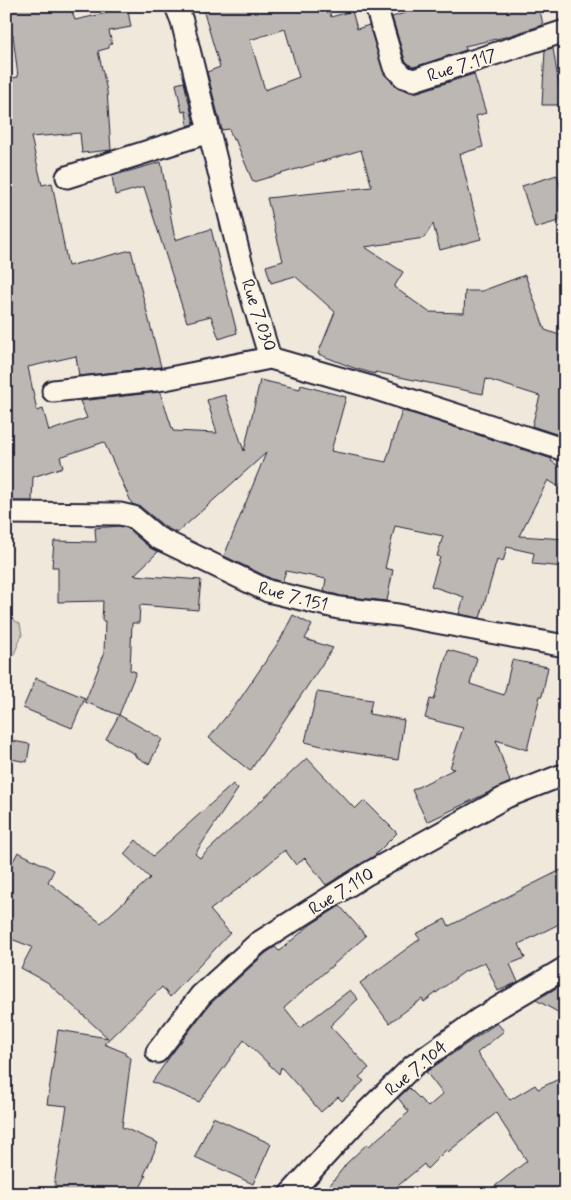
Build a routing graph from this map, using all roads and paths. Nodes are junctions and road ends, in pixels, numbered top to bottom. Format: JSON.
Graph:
{"nodes":[{"id":1,"x":176,"y":6,"type":"edge"},
{"id":2,"x":376,"y":6,"type":"edge"},
{"id":3,"x":565,"y":31,"type":"edge"},
{"id":4,"x":209,"y":132,"type":"junction"},
{"id":5,"x":67,"y":177,"type":"dead end"},
{"id":6,"x":270,"y":358,"type":"junction"},
{"id":7,"x":53,"y":390,"type":"dead end"},
{"id":8,"x":565,"y":450,"type":"edge"},
{"id":9,"x":6,"y":513,"type":"edge"},
{"id":10,"x":565,"y":646,"type":"edge"},
{"id":11,"x":563,"y":779,"type":"edge"},
{"id":12,"x":565,"y":968,"type":"edge"},
{"id":13,"x":156,"y":1052,"type":"dead end"},
{"id":14,"x":290,"y":1194,"type":"edge"}],
"edges":[{"from":1,"to":4,"type":"street","name":"Rue 7.030"},
{"from":2,"to":3,"type":"street","name":"Rue 7.117"},
{"from":4,"to":5,"type":"street"},
{"from":4,"to":6,"type":"street","name":"Rue 7.030"},
{"from":6,"to":7,"type":"street"},
{"from":6,"to":8,"type":"street","name":"Rue 7.030"},
{"from":9,"to":10,"type":"street","name":"Rue 7.151"},
{"from":11,"to":13,"type":"street","name":"Rue 7.110"},
{"from":12,"to":14,"type":"street","name":"Rue 7.104"}]}
